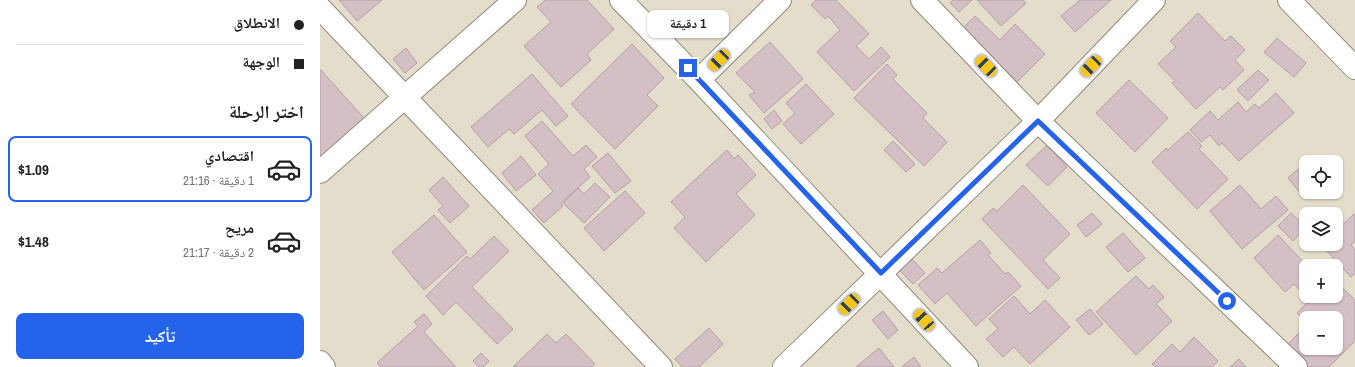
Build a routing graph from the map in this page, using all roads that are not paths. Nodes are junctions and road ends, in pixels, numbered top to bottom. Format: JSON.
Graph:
{"nodes":[{"id":1,"x":515,"y":0,"type":"edge"},
{"id":2,"x":621,"y":0,"type":"edge"},
{"id":3,"x":780,"y":0,"type":"edge"},
{"id":4,"x":922,"y":0,"type":"edge"},
{"id":5,"x":1154,"y":0,"type":"edge"},
{"id":6,"x":1289,"y":0,"type":"edge"},
{"id":7,"x":320,"y":8,"type":"edge"},
{"id":8,"x":1355,"y":68,"type":"edge"},
{"id":9,"x":699,"y":80,"type":"junction"},
{"id":10,"x":404,"y":99,"type":"junction"},
{"id":11,"x":1038,"y":121,"type":"junction"},
{"id":12,"x":320,"y":172,"type":"edge"},
{"id":13,"x":881,"y":273,"type":"junction"},
{"id":14,"x":320,"y":362,"type":"edge"},
{"id":15,"x":324,"y":367,"type":"edge"},
{"id":16,"x":661,"y":367,"type":"edge"},
{"id":17,"x":784,"y":367,"type":"edge"},
{"id":18,"x":967,"y":367,"type":"edge"},
{"id":19,"x":1296,"y":367,"type":"edge"}],
"edges":[{"from":1,"to":10,"type":"street"},
{"from":2,"to":9,"type":"street"},
{"from":3,"to":9,"type":"street"},
{"from":4,"to":11,"type":"street"},
{"from":5,"to":11,"type":"street"},
{"from":6,"to":8,"type":"street"},
{"from":7,"to":10,"type":"street"},
{"from":9,"to":13,"type":"street"},
{"from":10,"to":12,"type":"street"},
{"from":10,"to":16,"type":"street"},
{"from":11,"to":13,"type":"street"},
{"from":11,"to":19,"type":"street"},
{"from":13,"to":17,"type":"street"},
{"from":13,"to":18,"type":"street"},
{"from":14,"to":15,"type":"street"}]}
